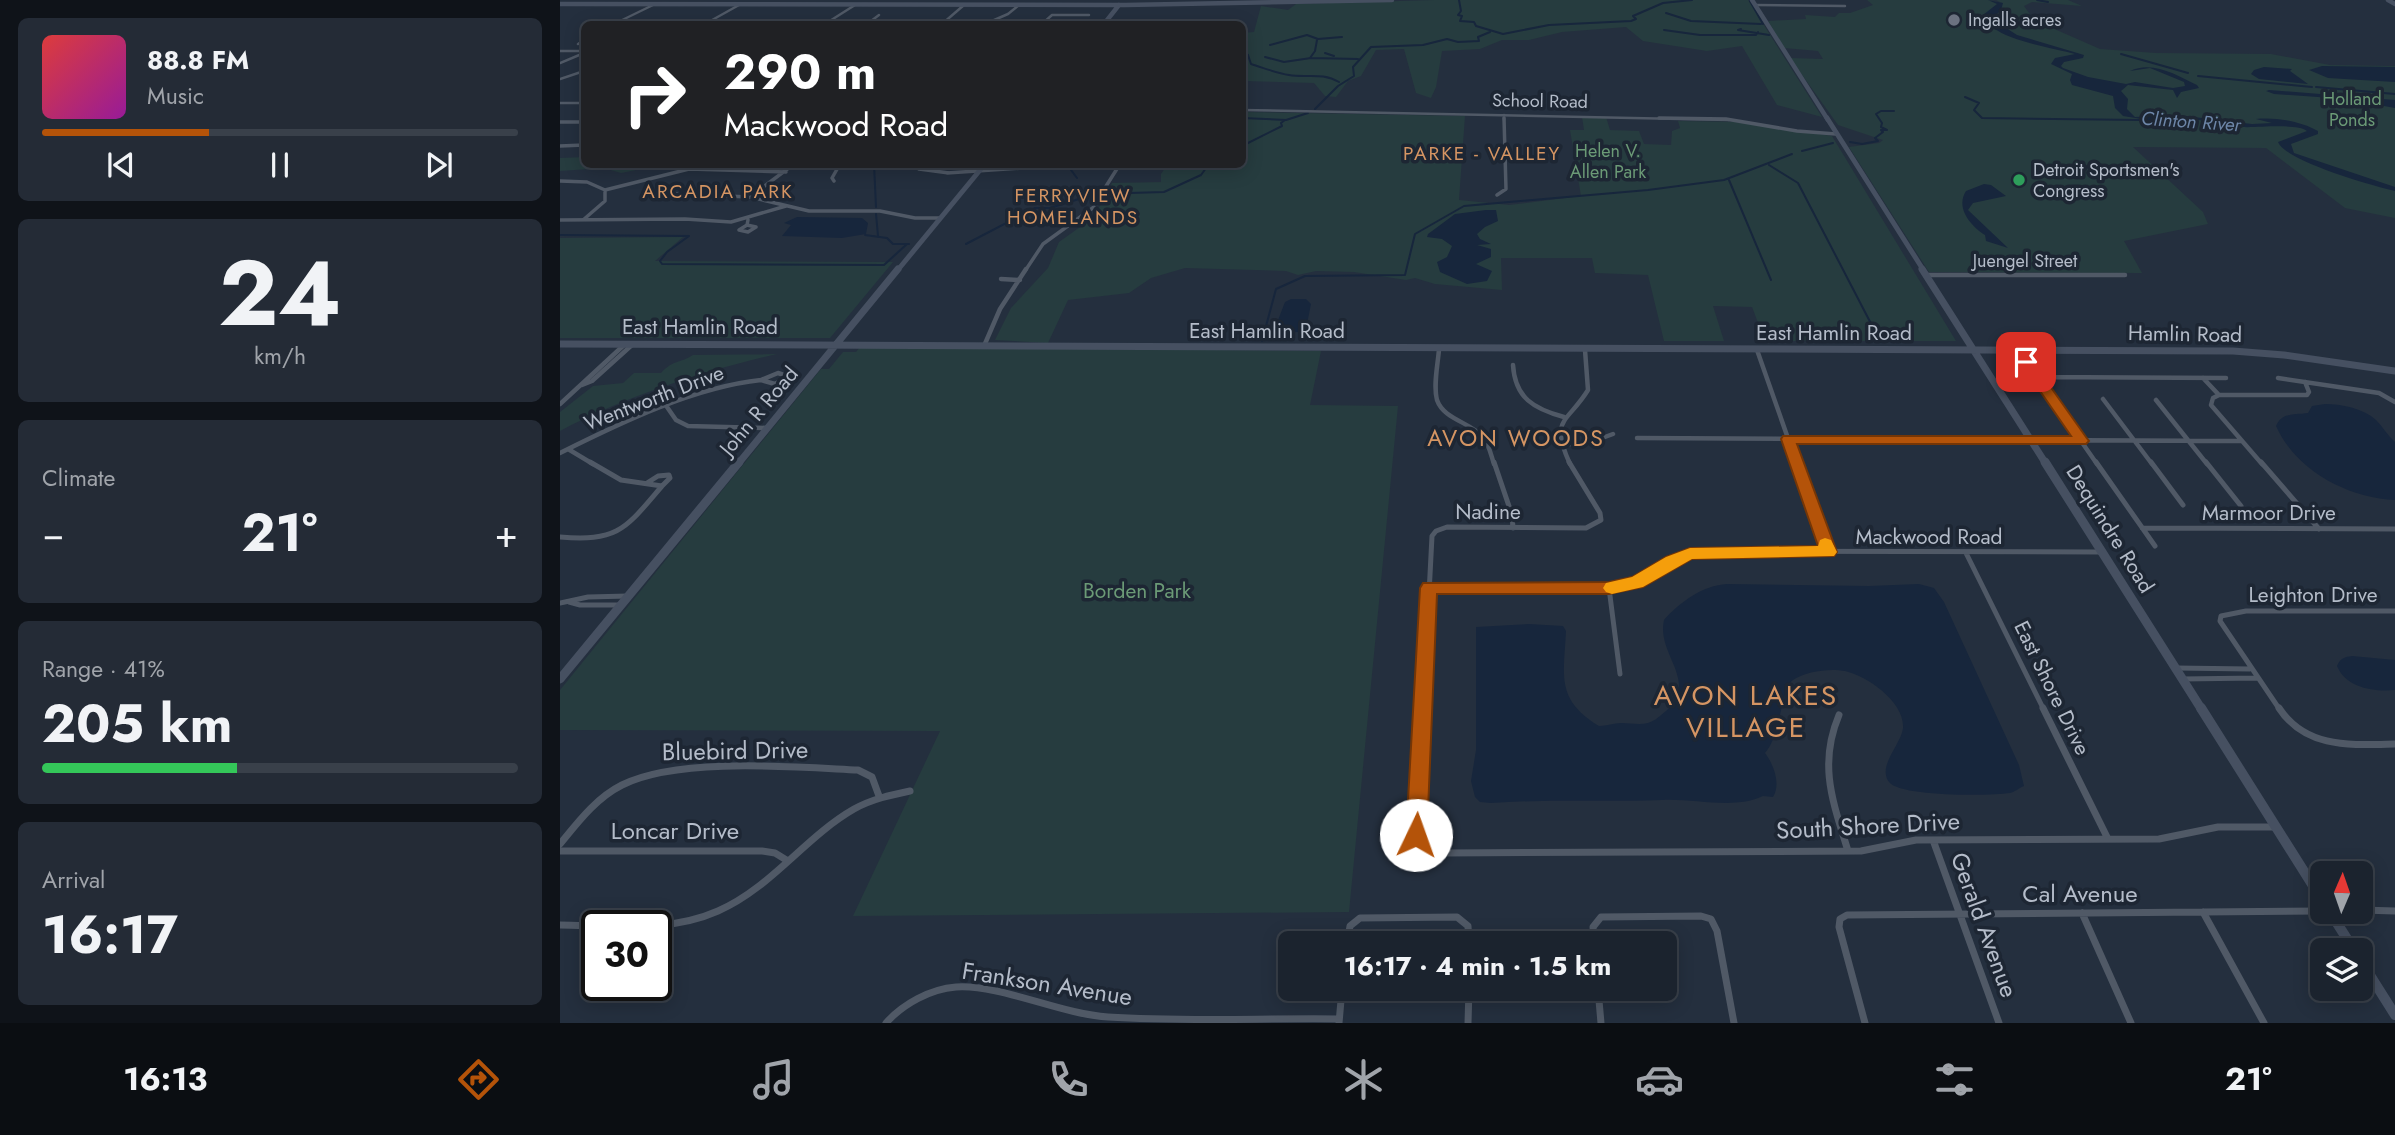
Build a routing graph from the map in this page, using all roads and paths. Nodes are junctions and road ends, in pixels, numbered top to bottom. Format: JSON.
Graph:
{"nodes":[{"id":1,"x":659,"y":0,"type":"edge"},
{"id":2,"x":761,"y":0,"type":"edge"},
{"id":3,"x":813,"y":0,"type":"edge"},
{"id":4,"x":937,"y":0,"type":"edge"},
{"id":5,"x":993,"y":0,"type":"edge"},
{"id":6,"x":1058,"y":0,"type":"edge"},
{"id":7,"x":1123,"y":0,"type":"edge"},
{"id":8,"x":1392,"y":0,"type":"edge"},
{"id":9,"x":1752,"y":0,"type":"edge"},
{"id":10,"x":2388,"y":0,"type":"edge"},
{"id":11,"x":1291,"y":1,"type":"edge"},
{"id":12,"x":1354,"y":1,"type":"edge"},
{"id":13,"x":930,"y":3,"type":"edge"},
{"id":14,"x":2395,"y":4,"type":"edge"},
{"id":15,"x":562,"y":5,"type":"edge"},
{"id":16,"x":651,"y":5,"type":"junction"},
{"id":17,"x":739,"y":5,"type":"junction"},
{"id":18,"x":753,"y":5,"type":"junction"},
{"id":19,"x":805,"y":5,"type":"junction"},
{"id":20,"x":855,"y":5,"type":"junction"},
{"id":21,"x":964,"y":5,"type":"junction"},
{"id":22,"x":988,"y":5,"type":"junction"},
{"id":23,"x":1019,"y":5,"type":"junction"},
{"id":24,"x":1053,"y":5,"type":"junction"},
{"id":25,"x":1119,"y":5,"type":"junction"},
{"id":26,"x":1755,"y":5,"type":"junction"},
{"id":27,"x":1845,"y":6,"type":"dead end"},
{"id":28,"x":878,"y":15,"type":"dead end"},
{"id":29,"x":1089,"y":15,"type":"dead end"},
{"id":30,"x":620,"y":21,"type":"edge"},
{"id":31,"x":710,"y":21,"type":"edge"},
{"id":32,"x":830,"y":21,"type":"edge"},
{"id":33,"x":871,"y":21,"type":"edge"},
{"id":34,"x":945,"y":21,"type":"edge"},
{"id":35,"x":992,"y":21,"type":"edge"},
{"id":36,"x":1045,"y":21,"type":"edge"},
{"id":37,"x":1106,"y":21,"type":"edge"},
{"id":38,"x":581,"y":42,"type":"edge"},
{"id":39,"x":578,"y":44,"type":"dead end"},
{"id":40,"x":560,"y":51,"type":"edge"},
{"id":41,"x":581,"y":52,"type":"edge"},
{"id":42,"x":581,"y":53,"type":"edge"},
{"id":43,"x":560,"y":63,"type":"edge"},
{"id":44,"x":581,"y":72,"type":"edge"},
{"id":45,"x":560,"y":79,"type":"edge"},
{"id":46,"x":560,"y":103,"type":"edge"},
{"id":47,"x":581,"y":103,"type":"edge"},
{"id":48,"x":1246,"y":110,"type":"edge"},
{"id":49,"x":1504,"y":115,"type":"junction"},
{"id":50,"x":560,"y":122,"type":"edge"},
{"id":51,"x":581,"y":122,"type":"edge"},
{"id":52,"x":1836,"y":134,"type":"junction"},
{"id":53,"x":581,"y":145,"type":"edge"},
{"id":54,"x":560,"y":146,"type":"edge"},
{"id":55,"x":790,"y":168,"type":"edge"},
{"id":56,"x":838,"y":168,"type":"edge"},
{"id":57,"x":918,"y":168,"type":"edge"},
{"id":58,"x":982,"y":168,"type":"edge"},
{"id":59,"x":1023,"y":168,"type":"edge"},
{"id":60,"x":1118,"y":168,"type":"edge"},
{"id":61,"x":786,"y":172,"type":"junction"},
{"id":62,"x":978,"y":172,"type":"junction"},
{"id":63,"x":560,"y":181,"type":"edge"},
{"id":64,"x":834,"y":181,"type":"dead end"},
{"id":65,"x":605,"y":190,"type":"junction"},
{"id":66,"x":1103,"y":191,"type":"dead end"},
{"id":67,"x":677,"y":194,"type":"dead end"},
{"id":68,"x":1497,"y":195,"type":"dead end"},
{"id":69,"x":750,"y":197,"type":"junction"},
{"id":70,"x":786,"y":205,"type":"junction"},
{"id":71,"x":1094,"y":206,"type":"dead end"},
{"id":72,"x":909,"y":216,"type":"joint"},
{"id":73,"x":941,"y":217,"type":"junction"},
{"id":74,"x":560,"y":220,"type":"edge"},
{"id":75,"x":583,"y":220,"type":"junction"},
{"id":76,"x":1925,"y":275,"type":"junction"},
{"id":77,"x":2125,"y":275,"type":"dead end"},
{"id":78,"x":1001,"y":279,"type":"dead end"},
{"id":79,"x":1020,"y":279,"type":"junction"},
{"id":80,"x":560,"y":344,"type":"edge"},
{"id":81,"x":629,"y":344,"type":"junction"},
{"id":82,"x":836,"y":345,"type":"junction"},
{"id":83,"x":984,"y":346,"type":"junction"},
{"id":84,"x":1439,"y":349,"type":"junction"},
{"id":85,"x":1585,"y":350,"type":"junction"},
{"id":86,"x":1973,"y":350,"type":"junction"},
{"id":87,"x":1757,"y":351,"type":"junction"},
{"id":88,"x":2026,"y":362,"type":"dead end"},
{"id":89,"x":604,"y":363,"type":"junction"},
{"id":90,"x":612,"y":363,"type":"junction"},
{"id":91,"x":1513,"y":365,"type":"dead end"},
{"id":92,"x":2395,"y":371,"type":"edge"},
{"id":93,"x":2037,"y":377,"type":"junction"},
{"id":94,"x":2203,"y":378,"type":"junction"},
{"id":95,"x":2227,"y":378,"type":"dead end"},
{"id":96,"x":2278,"y":378,"type":"dead end"},
{"id":97,"x":761,"y":380,"type":"junction"},
{"id":98,"x":2305,"y":382,"type":"junction"},
{"id":99,"x":582,"y":385,"type":"junction"},
{"id":100,"x":2219,"y":395,"type":"junction"},
{"id":101,"x":2103,"y":399,"type":"dead end"},
{"id":102,"x":2156,"y":400,"type":"dead end"},
{"id":103,"x":2395,"y":402,"type":"edge"},
{"id":104,"x":560,"y":404,"type":"edge"},
{"id":105,"x":667,"y":407,"type":"junction"},
{"id":106,"x":1564,"y":417,"type":"junction"},
{"id":107,"x":768,"y":428,"type":"junction"},
{"id":108,"x":1613,"y":434,"type":"dead end"},
{"id":109,"x":1637,"y":438,"type":"dead end"},
{"id":110,"x":1788,"y":439,"type":"junction"},
{"id":111,"x":2029,"y":439,"type":"junction"},
{"id":112,"x":2080,"y":439,"type":"junction"},
{"id":113,"x":2133,"y":439,"type":"junction"},
{"id":114,"x":2187,"y":439,"type":"junction"},
{"id":115,"x":2240,"y":440,"type":"junction"},
{"id":116,"x":1563,"y":445,"type":"junction"},
{"id":117,"x":568,"y":449,"type":"junction"},
{"id":118,"x":560,"y":453,"type":"edge"},
{"id":119,"x":646,"y":483,"type":"junction"},
{"id":120,"x":662,"y":486,"type":"junction"},
{"id":121,"x":2183,"y":505,"type":"dead end"},
{"id":122,"x":2241,"y":506,"type":"dead end"},
{"id":123,"x":1514,"y":528,"type":"junction"},
{"id":124,"x":2142,"y":528,"type":"junction"},
{"id":125,"x":2319,"y":529,"type":"junction"},
{"id":126,"x":2395,"y":530,"type":"edge"},
{"id":127,"x":560,"y":537,"type":"edge"},
{"id":128,"x":2155,"y":547,"type":"dead end"},
{"id":129,"x":1828,"y":552,"type":"junction"},
{"id":130,"x":2102,"y":552,"type":"junction"},
{"id":131,"x":1966,"y":553,"type":"junction"},
{"id":132,"x":1429,"y":588,"type":"junction"},
{"id":133,"x":1609,"y":588,"type":"junction"},
{"id":134,"x":628,"y":596,"type":"junction"},
{"id":135,"x":569,"y":602,"type":"junction"},
{"id":136,"x":560,"y":603,"type":"edge"},
{"id":137,"x":620,"y":606,"type":"junction"},
{"id":138,"x":2395,"y":611,"type":"edge"},
{"id":139,"x":2175,"y":668,"type":"junction"},
{"id":140,"x":2250,"y":669,"type":"junction"},
{"id":141,"x":1620,"y":674,"type":"dead end"},
{"id":142,"x":2182,"y":678,"type":"junction"},
{"id":143,"x":2257,"y":678,"type":"junction"},
{"id":144,"x":560,"y":679,"type":"edge"},
{"id":145,"x":1839,"y":715,"type":"dead end"},
{"id":146,"x":2395,"y":744,"type":"edge"},
{"id":147,"x":910,"y":790,"type":"dead end"},
{"id":148,"x":879,"y":796,"type":"junction"},
{"id":149,"x":2276,"y":827,"type":"junction"},
{"id":150,"x":2108,"y":839,"type":"junction"},
{"id":151,"x":1933,"y":840,"type":"junction"},
{"id":152,"x":560,"y":844,"type":"edge"},
{"id":153,"x":560,"y":851,"type":"edge"},
{"id":154,"x":1848,"y":851,"type":"junction"},
{"id":155,"x":788,"y":861,"type":"junction"},
{"id":156,"x":2310,"y":881,"type":"edge"},
{"id":157,"x":2373,"y":910,"type":"edge"},
{"id":158,"x":2310,"y":911,"type":"edge"},
{"id":159,"x":2395,"y":911,"type":"edge"},
{"id":160,"x":2203,"y":912,"type":"junction"},
{"id":161,"x":2082,"y":913,"type":"junction"},
{"id":162,"x":1960,"y":914,"type":"junction"},
{"id":163,"x":1597,"y":919,"type":"joint"},
{"id":164,"x":560,"y":925,"type":"edge"},
{"id":165,"x":1351,"y":931,"type":"edge"},
{"id":166,"x":1467,"y":931,"type":"edge"},
{"id":167,"x":1593,"y":931,"type":"edge"},
{"id":168,"x":2373,"y":980,"type":"edge"},
{"id":169,"x":1341,"y":1001,"type":"edge"},
{"id":170,"x":1468,"y":1001,"type":"edge"},
{"id":171,"x":1599,"y":1001,"type":"edge"},
{"id":172,"x":2395,"y":1015,"type":"edge"},
{"id":173,"x":1339,"y":1021,"type":"edge"},
{"id":174,"x":886,"y":1023,"type":"edge"},
{"id":175,"x":1468,"y":1023,"type":"edge"},
{"id":176,"x":1601,"y":1023,"type":"edge"},
{"id":177,"x":1734,"y":1023,"type":"edge"},
{"id":178,"x":1865,"y":1023,"type":"edge"},
{"id":179,"x":1999,"y":1023,"type":"edge"},
{"id":180,"x":2131,"y":1023,"type":"edge"},
{"id":181,"x":2264,"y":1023,"type":"edge"}],
"edges":[{"from":1,"to":16,"type":"street"},
{"from":2,"to":18,"type":"street"},
{"from":3,"to":19,"type":"street"},
{"from":4,"to":13,"type":"street"},
{"from":5,"to":22,"type":"street"},
{"from":6,"to":24,"type":"street"},
{"from":7,"to":25,"type":"main road"},
{"from":8,"to":12,"type":"main road"},
{"from":9,"to":26,"type":"main road","name":"Dequindre Road"},
{"from":10,"to":14,"type":"main road"},
{"from":11,"to":12,"type":"main road"},
{"from":11,"to":25,"type":"main road"},
{"from":13,"to":20,"type":"main road"},
{"from":13,"to":21,"type":"main road"},
{"from":15,"to":16,"type":"main road"},
{"from":16,"to":17,"type":"main road"},
{"from":16,"to":30,"type":"street"},
{"from":17,"to":18,"type":"main road"},
{"from":17,"to":31,"type":"street"},
{"from":18,"to":19,"type":"main road"},
{"from":19,"to":20,"type":"main road"},
{"from":20,"to":32,"type":"street"},
{"from":21,"to":22,"type":"main road"},
{"from":21,"to":34,"type":"street"},
{"from":22,"to":23,"type":"main road"},
{"from":23,"to":24,"type":"main road"},
{"from":23,"to":35,"type":"street"},
{"from":24,"to":25,"type":"main road"},
{"from":25,"to":37,"type":"main road"},
{"from":26,"to":27,"type":"street"},
{"from":26,"to":52,"type":"main road","name":"Dequindre Road"},
{"from":28,"to":33,"type":"street"},
{"from":29,"to":36,"type":"street"},
{"from":38,"to":39,"type":"street"},
{"from":40,"to":41,"type":"street"},
{"from":42,"to":43,"type":"street"},
{"from":44,"to":45,"type":"street"},
{"from":46,"to":47,"type":"street"},
{"from":48,"to":49,"type":"street","name":"School Road"},
{"from":49,"to":52,"type":"street","name":"School Road"},
{"from":49,"to":68,"type":"street"},
{"from":50,"to":51,"type":"street"},
{"from":52,"to":76,"type":"main road","name":"Dequindre Road"},
{"from":53,"to":54,"type":"street"},
{"from":55,"to":61,"type":"street"},
{"from":56,"to":64,"type":"street"},
{"from":57,"to":62,"type":"street"},
{"from":58,"to":62,"type":"main road","name":"John R Road"},
{"from":59,"to":62,"type":"street"},
{"from":60,"to":66,"type":"street"},
{"from":61,"to":65,"type":"street"},
{"from":61,"to":69,"type":"street"},
{"from":62,"to":73,"type":"main road","name":"John R Road"},
{"from":63,"to":65,"type":"street"},
{"from":65,"to":75,"type":"street"},
{"from":67,"to":69,"type":"street"},
{"from":69,"to":70,"type":"street"},
{"from":70,"to":72,"type":"street"},
{"from":70,"to":75,"type":"street"},
{"from":71,"to":79,"type":"street"},
{"from":72,"to":73,"type":"street"},
{"from":73,"to":82,"type":"main road","name":"John R Road"},
{"from":74,"to":75,"type":"street"},
{"from":76,"to":77,"type":"street","name":"Juengel Street"},
{"from":76,"to":86,"type":"main road","name":"Dequindre Road"},
{"from":78,"to":79,"type":"street"},
{"from":79,"to":83,"type":"street"},
{"from":80,"to":81,"type":"main road","name":"East Hamlin Road"},
{"from":81,"to":82,"type":"main road","name":"East Hamlin Road"},
{"from":81,"to":89,"type":"street"},
{"from":81,"to":90,"type":"street"},
{"from":82,"to":83,"type":"main road","name":"East Hamlin Road"},
{"from":82,"to":107,"type":"main road","name":"John R Road"},
{"from":83,"to":84,"type":"main road","name":"East Hamlin Road"},
{"from":84,"to":85,"type":"main road","name":"East Hamlin Road"},
{"from":84,"to":123,"type":"street"},
{"from":85,"to":87,"type":"main road","name":"East Hamlin Road"},
{"from":85,"to":106,"type":"street"},
{"from":86,"to":87,"type":"main road","name":"East Hamlin Road"},
{"from":86,"to":92,"type":"main road","name":"Hamlin Road"},
{"from":86,"to":111,"type":"main road","name":"Dequindre Road"},
{"from":87,"to":110,"type":"street"},
{"from":88,"to":93,"type":"street"},
{"from":89,"to":90,"type":"street"},
{"from":89,"to":99,"type":"street"},
{"from":90,"to":99,"type":"street"},
{"from":91,"to":106,"type":"street"},
{"from":93,"to":94,"type":"street"},
{"from":93,"to":112,"type":"street"},
{"from":94,"to":95,"type":"street"},
{"from":94,"to":100,"type":"street"},
{"from":96,"to":98,"type":"street"},
{"from":97,"to":97,"type":"street","name":"Wentworth Drive"},
{"from":97,"to":105,"type":"street","name":"Wentworth Drive"},
{"from":98,"to":100,"type":"street"},
{"from":98,"to":103,"type":"street"},
{"from":99,"to":104,"type":"street"},
{"from":100,"to":115,"type":"street"},
{"from":101,"to":113,"type":"street"},
{"from":102,"to":114,"type":"street"},
{"from":105,"to":107,"type":"street"},
{"from":105,"to":117,"type":"street","name":"Wentworth Drive"},
{"from":106,"to":116,"type":"street"},
{"from":107,"to":134,"type":"main road","name":"John R Road"},
{"from":108,"to":116,"type":"street"},
{"from":109,"to":110,"type":"street"},
{"from":110,"to":111,"type":"street"},
{"from":110,"to":129,"type":"street"},
{"from":111,"to":112,"type":"street"},
{"from":111,"to":130,"type":"main road","name":"Dequindre Road"},
{"from":112,"to":113,"type":"street"},
{"from":112,"to":124,"type":"street"},
{"from":113,"to":114,"type":"street"},
{"from":113,"to":121,"type":"street"},
{"from":114,"to":115,"type":"street"},
{"from":114,"to":122,"type":"street"},
{"from":115,"to":125,"type":"street"},
{"from":116,"to":123,"type":"street","name":"Nadine"},
{"from":117,"to":118,"type":"street","name":"Wentworth Drive"},
{"from":117,"to":119,"type":"street"},
{"from":119,"to":120,"type":"street"},
{"from":119,"to":120,"type":"street"},
{"from":120,"to":127,"type":"street"},
{"from":123,"to":132,"type":"street","name":"Nadine"},
{"from":124,"to":125,"type":"street","name":"Marmoor Drive"},
{"from":124,"to":128,"type":"street"},
{"from":125,"to":126,"type":"street","name":"Marmoor Drive"},
{"from":129,"to":131,"type":"street","name":"Mackwood Road"},
{"from":129,"to":133,"type":"street","name":"Mackwood Road"},
{"from":130,"to":131,"type":"street","name":"Mackwood Road"},
{"from":130,"to":139,"type":"main road","name":"Dequindre Road"},
{"from":131,"to":150,"type":"street","name":"East Shore Drive"},
{"from":132,"to":133,"type":"street","name":"Mackwood Road"},
{"from":132,"to":154,"type":"street","name":"South Shore Drive"},
{"from":133,"to":141,"type":"street"},
{"from":134,"to":135,"type":"street"},
{"from":134,"to":137,"type":"main road","name":"John R Road"},
{"from":135,"to":136,"type":"street"},
{"from":135,"to":137,"type":"street"},
{"from":137,"to":144,"type":"main road","name":"John R Road"},
{"from":138,"to":140,"type":"street","name":"Leighton Drive"},
{"from":139,"to":140,"type":"street"},
{"from":139,"to":142,"type":"main road","name":"Dequindre Road"},
{"from":140,"to":143,"type":"street","name":"Leighton Drive"},
{"from":142,"to":143,"type":"street"},
{"from":142,"to":149,"type":"main road","name":"Dequindre Road"},
{"from":143,"to":146,"type":"street","name":"Leighton Drive"},
{"from":145,"to":154,"type":"street"},
{"from":147,"to":148,"type":"street"},
{"from":148,"to":152,"type":"street","name":"Bluebird Drive"},
{"from":148,"to":155,"type":"street"},
{"from":149,"to":150,"type":"street","name":"South Shore Drive"},
{"from":149,"to":156,"type":"main road","name":"Dequindre Road"},
{"from":150,"to":151,"type":"street","name":"South Shore Drive"},
{"from":151,"to":154,"type":"street","name":"South Shore Drive"},
{"from":151,"to":162,"type":"street","name":"Gerald Avenue"},
{"from":153,"to":155,"type":"street","name":"Loncar Drive"},
{"from":155,"to":164,"type":"street"},
{"from":157,"to":159,"type":"street"},
{"from":158,"to":160,"type":"street","name":"Cal Avenue"},
{"from":160,"to":161,"type":"street","name":"Cal Avenue"},
{"from":160,"to":181,"type":"street"},
{"from":161,"to":162,"type":"street","name":"Cal Avenue"},
{"from":161,"to":180,"type":"street"},
{"from":162,"to":178,"type":"street","name":"Cal Avenue"},
{"from":162,"to":179,"type":"street","name":"Gerald Avenue"},
{"from":163,"to":167,"type":"street"},
{"from":163,"to":177,"type":"street"},
{"from":165,"to":166,"type":"street"},
{"from":168,"to":172,"type":"main road"},
{"from":169,"to":173,"type":"street"},
{"from":170,"to":175,"type":"street"},
{"from":171,"to":176,"type":"street"},
{"from":173,"to":174,"type":"street","name":"Frankson Avenue"}]}
